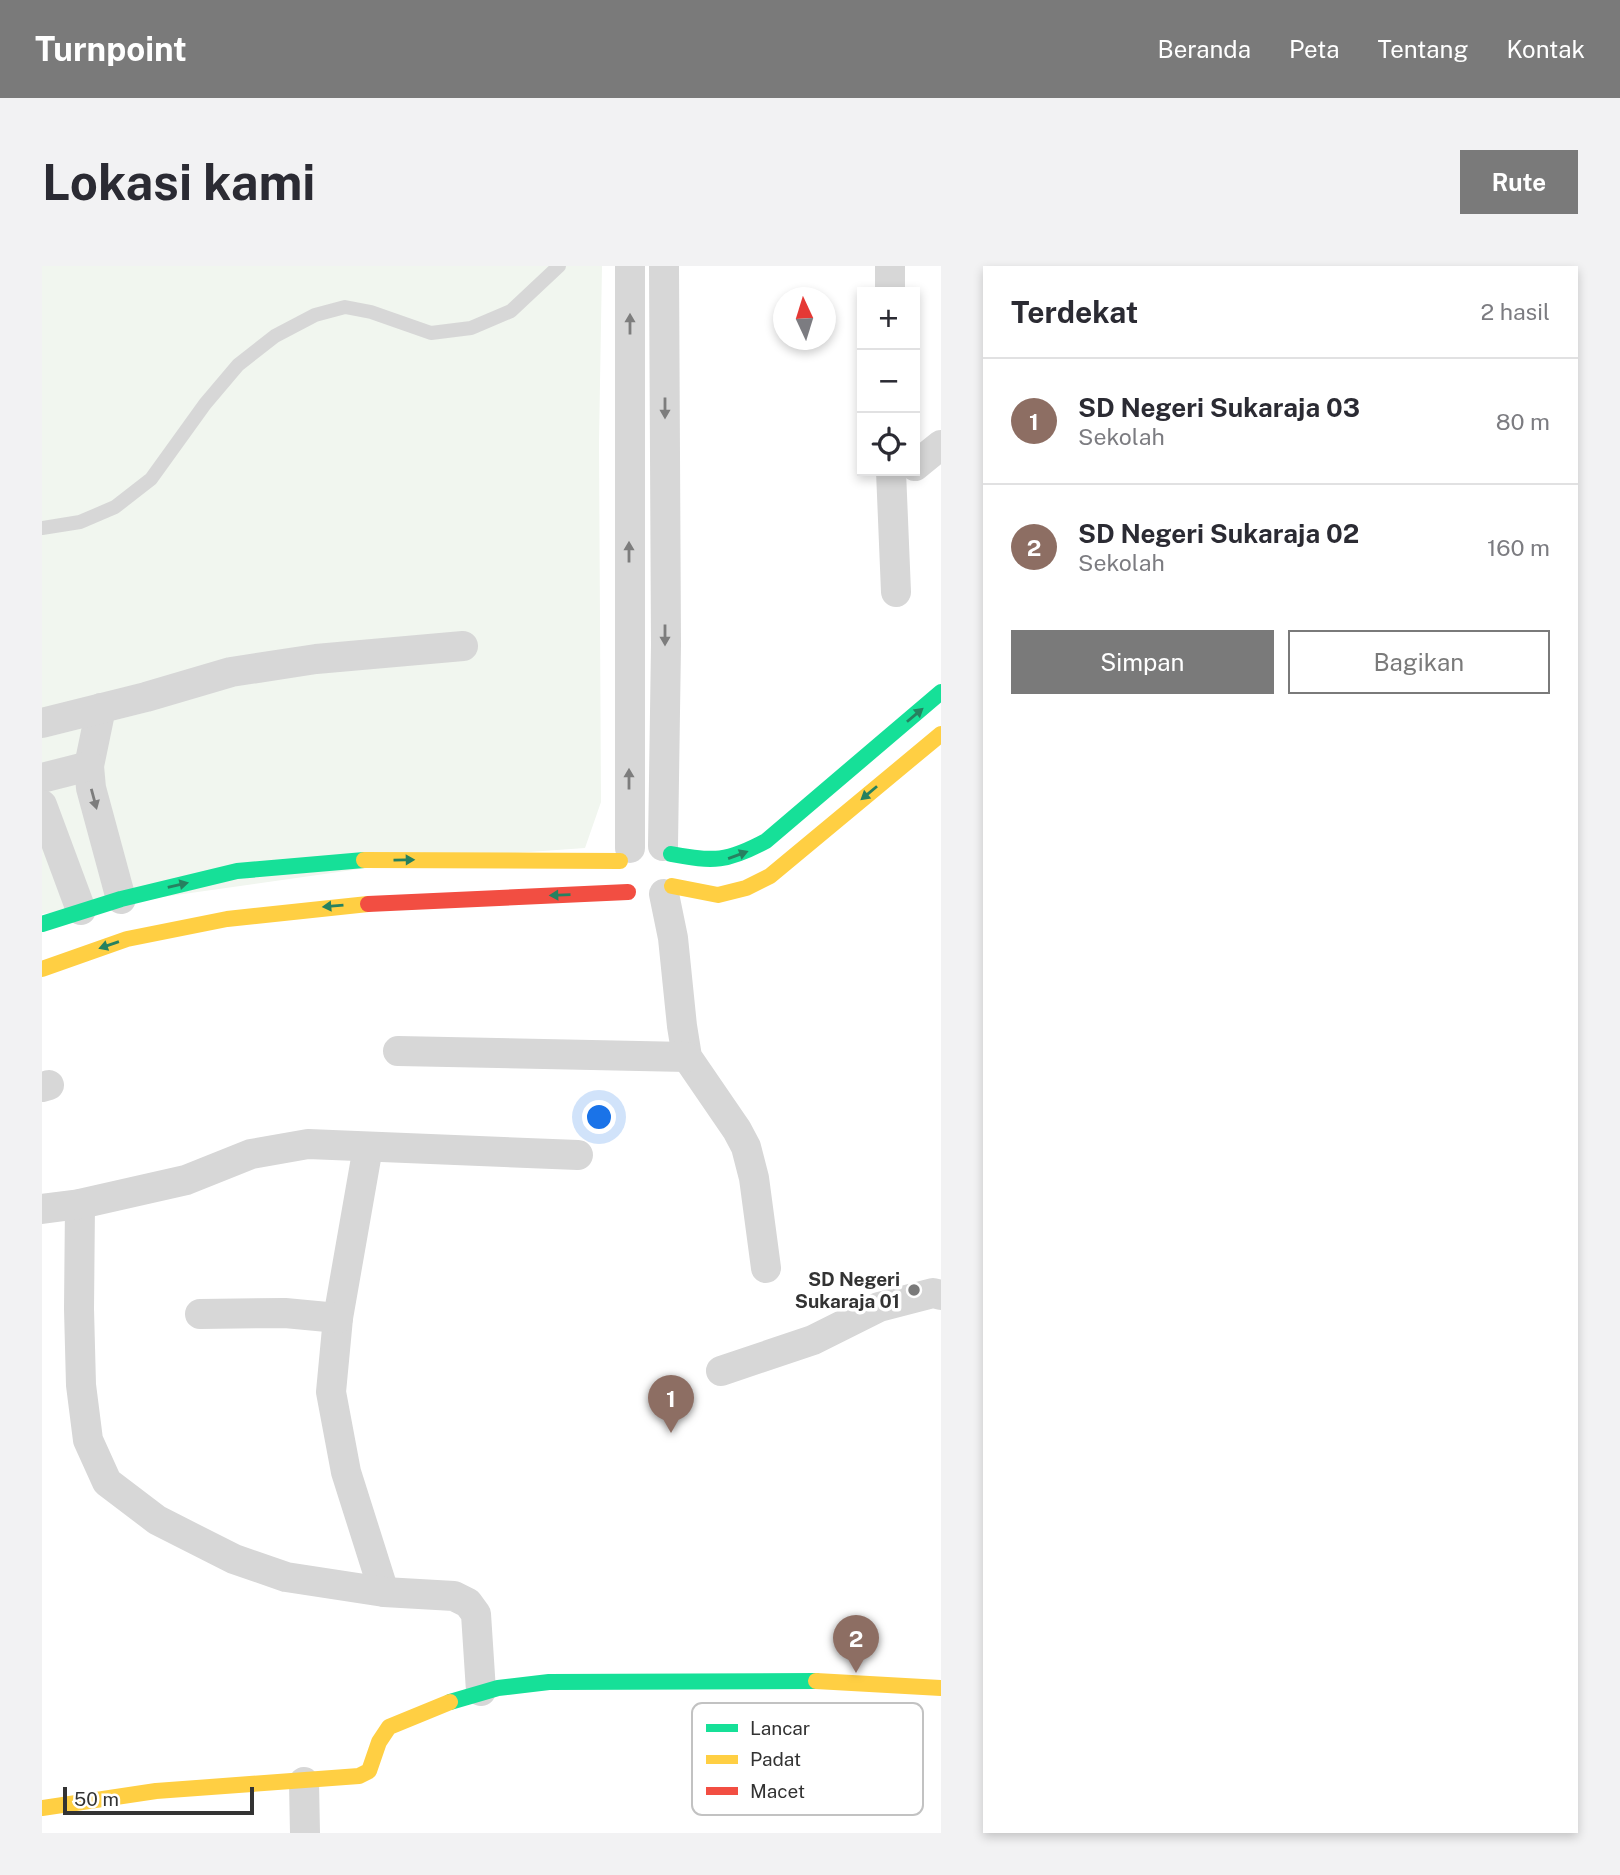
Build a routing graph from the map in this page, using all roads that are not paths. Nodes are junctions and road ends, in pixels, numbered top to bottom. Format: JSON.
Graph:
{"nodes":[{"id":1,"x":559,"y":266,"type":"edge"},
{"id":2,"x":630,"y":266,"type":"edge"},
{"id":3,"x":664,"y":266,"type":"edge"},
{"id":4,"x":890,"y":266,"type":"edge"},
{"id":5,"x":890,"y":287,"type":"edge"},
{"id":6,"x":941,"y":444,"type":"edge"},
{"id":7,"x":920,"y":462,"type":"edge"},
{"id":8,"x":897,"y":476,"type":"edge"},
{"id":9,"x":42,"y":528,"type":"edge"},
{"id":10,"x":896,"y":592,"type":"dead end"},
{"id":11,"x":463,"y":646,"type":"dead end"},
{"id":12,"x":941,"y":692,"type":"edge"},
{"id":13,"x":101,"y":708,"type":"junction"},
{"id":14,"x":42,"y":723,"type":"edge"},
{"id":15,"x":941,"y":734,"type":"edge"},
{"id":16,"x":89,"y":766,"type":"junction"},
{"id":17,"x":42,"y":778,"type":"edge"},
{"id":18,"x":42,"y":805,"type":"edge"},
{"id":19,"x":667,"y":850,"type":"junction"},
{"id":20,"x":625,"y":855,"type":"junction"},
{"id":21,"x":651,"y":894,"type":"junction"},
{"id":22,"x":121,"y":899,"type":"junction"},
{"id":23,"x":80,"y":910,"type":"junction"},
{"id":24,"x":42,"y":924,"type":"edge"},
{"id":25,"x":42,"y":969,"type":"edge"},
{"id":26,"x":398,"y":1051,"type":"dead end"},
{"id":27,"x":687,"y":1057,"type":"junction"},
{"id":28,"x":368,"y":1147,"type":"junction"},
{"id":29,"x":578,"y":1155,"type":"dead end"},
{"id":30,"x":80,"y":1204,"type":"junction"},
{"id":31,"x":42,"y":1209,"type":"edge"},
{"id":32,"x":766,"y":1268,"type":"dead end"},
{"id":33,"x":941,"y":1295,"type":"edge"},
{"id":34,"x":200,"y":1314,"type":"dead end"},
{"id":35,"x":338,"y":1318,"type":"junction"},
{"id":36,"x":721,"y":1371,"type":"dead end"},
{"id":37,"x":384,"y":1592,"type":"junction"},
{"id":38,"x":941,"y":1688,"type":"edge"},
{"id":39,"x":481,"y":1691,"type":"junction"},
{"id":40,"x":304,"y":1782,"type":"junction"},
{"id":41,"x":42,"y":1808,"type":"edge"},
{"id":42,"x":305,"y":1833,"type":"edge"}],
"edges":[{"from":1,"to":9,"type":"lane"},
{"from":20,"to":2,"type":"street","one_way":true},
{"from":3,"to":19,"type":"street","one_way":true},
{"from":4,"to":5,"type":"street"},
{"from":6,"to":7,"type":"street"},
{"from":8,"to":10,"type":"street"},
{"from":11,"to":13,"type":"street"},
{"from":19,"to":12,"type":"street","one_way":true},
{"from":13,"to":14,"type":"street"},
{"from":13,"to":16,"type":"street"},
{"from":15,"to":21,"type":"street","one_way":true},
{"from":16,"to":17,"type":"street"},
{"from":16,"to":22,"type":"street","one_way":true},
{"from":18,"to":23,"type":"street"},
{"from":19,"to":20,"type":"street"},
{"from":19,"to":21,"type":"street"},
{"from":20,"to":21,"type":"street"},
{"from":22,"to":20,"type":"street","one_way":true},
{"from":21,"to":25,"type":"street","one_way":true},
{"from":21,"to":27,"type":"street"},
{"from":22,"to":23,"type":"street"},
{"from":23,"to":24,"type":"street"},
{"from":26,"to":27,"type":"street"},
{"from":27,"to":32,"type":"street"},
{"from":28,"to":29,"type":"street"},
{"from":28,"to":30,"type":"street"},
{"from":28,"to":35,"type":"street"},
{"from":30,"to":31,"type":"street"},
{"from":30,"to":37,"type":"street"},
{"from":33,"to":36,"type":"street"},
{"from":34,"to":35,"type":"street"},
{"from":35,"to":37,"type":"street"},
{"from":37,"to":39,"type":"street"},
{"from":38,"to":39,"type":"street"},
{"from":39,"to":40,"type":"street"},
{"from":40,"to":41,"type":"street"},
{"from":40,"to":42,"type":"street"}]}
